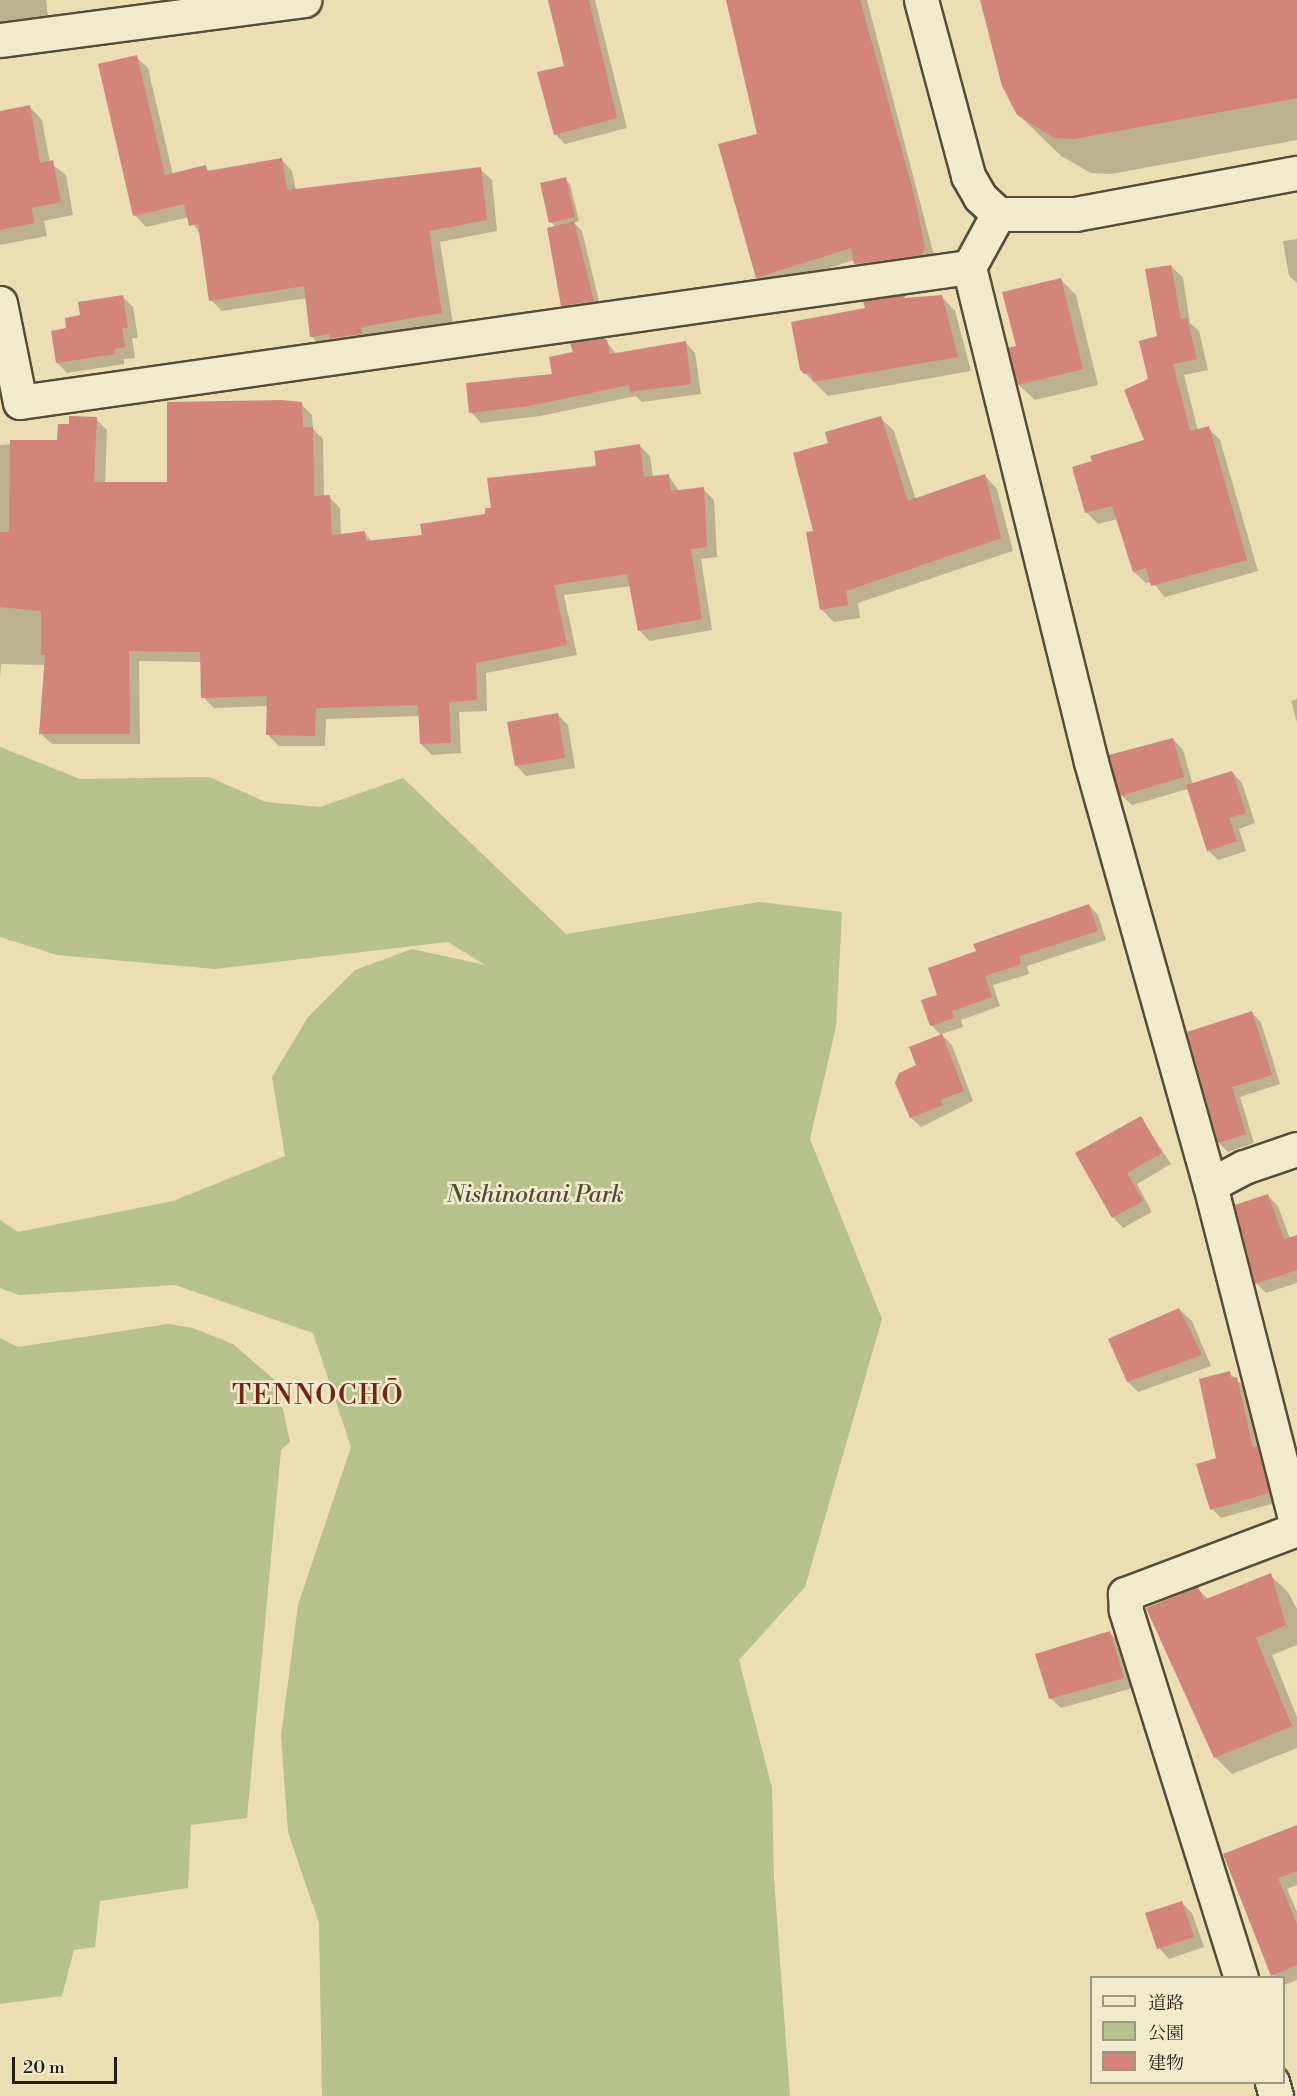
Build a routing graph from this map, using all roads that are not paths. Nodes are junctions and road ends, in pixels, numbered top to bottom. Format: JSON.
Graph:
{"nodes":[{"id":1,"x":304,"y":0,"type":"edge"},
{"id":2,"x":921,"y":0,"type":"edge"},
{"id":3,"x":0,"y":40,"type":"edge"},
{"id":4,"x":1297,"y":173,"type":"edge"},
{"id":5,"x":998,"y":214,"type":"junction"},
{"id":6,"x":969,"y":267,"type":"junction"},
{"id":7,"x":0,"y":303,"type":"edge"},
{"id":8,"x":1297,"y":1149,"type":"edge"},
{"id":9,"x":1210,"y":1185,"type":"junction"},
{"id":10,"x":1297,"y":1528,"type":"edge"},
{"id":11,"x":1241,"y":1976,"type":"edge"}],
"edges":[{"from":1,"to":3,"type":"street"},
{"from":2,"to":5,"type":"street"},
{"from":4,"to":5,"type":"street"},
{"from":5,"to":6,"type":"street"},
{"from":6,"to":7,"type":"street"},
{"from":6,"to":9,"type":"street"},
{"from":8,"to":9,"type":"street"},
{"from":9,"to":10,"type":"street"},
{"from":10,"to":11,"type":"street"}]}
